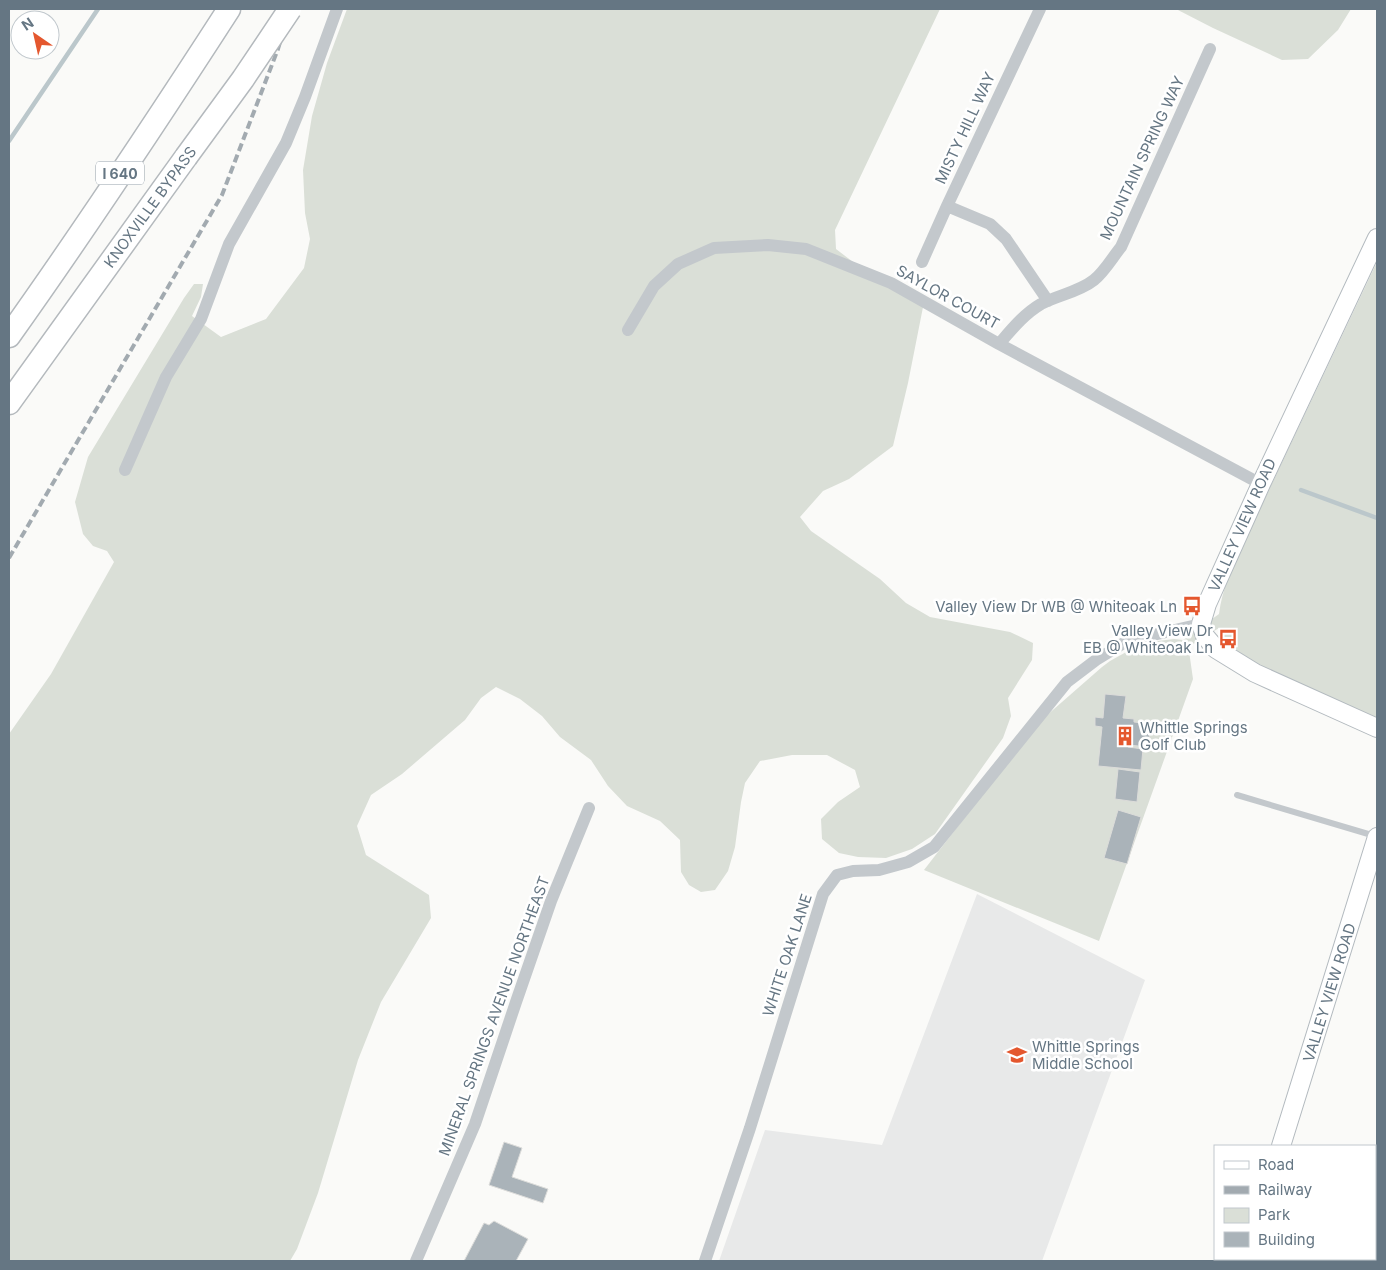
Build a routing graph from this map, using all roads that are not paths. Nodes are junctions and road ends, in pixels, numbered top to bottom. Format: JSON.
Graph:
{"nodes":[{"id":1,"x":229,"y":9,"type":"edge"},
{"id":2,"x":290,"y":9,"type":"edge"},
{"id":3,"x":337,"y":9,"type":"edge"},
{"id":4,"x":1040,"y":9,"type":"edge"},
{"id":5,"x":1210,"y":49,"type":"dead end"},
{"id":6,"x":109,"y":190,"type":"junction"},
{"id":7,"x":947,"y":206,"type":"junction"},
{"id":8,"x":1377,"y":238,"type":"edge"},
{"id":9,"x":922,"y":262,"type":"dead end"},
{"id":10,"x":1048,"y":301,"type":"junction"},
{"id":11,"x":9,"y":319,"type":"edge"},
{"id":12,"x":628,"y":330,"type":"dead end"},
{"id":13,"x":9,"y":336,"type":"edge"},
{"id":14,"x":999,"y":344,"type":"junction"},
{"id":15,"x":9,"y":404,"type":"edge"},
{"id":16,"x":125,"y":470,"type":"dead end"},
{"id":17,"x":1261,"y":484,"type":"junction"},
{"id":18,"x":1201,"y":624,"type":"junction"},
{"id":19,"x":1377,"y":728,"type":"edge"},
{"id":20,"x":1237,"y":795,"type":"dead end"},
{"id":21,"x":589,"y":808,"type":"dead end"},
{"id":22,"x":1377,"y":837,"type":"edge"},
{"id":23,"x":1281,"y":1145,"type":"edge"},
{"id":24,"x":416,"y":1261,"type":"edge"},
{"id":25,"x":705,"y":1261,"type":"edge"}],
"edges":[{"from":1,"to":6,"type":"highway","number":"I 640"},
{"from":2,"to":15,"type":"highway","name":"KNOXVILLE BYPASS","number":"I 640","bridge":true},
{"from":3,"to":16,"type":"street"},
{"from":4,"to":7,"type":"street","name":"MISTY HILL WAY"},
{"from":5,"to":10,"type":"street","name":"MOUNTAIN SPRING WAY"},
{"from":6,"to":11,"type":"highway"},
{"from":6,"to":13,"type":"highway","number":"I 640"},
{"from":7,"to":9,"type":"street","name":"MISTY HILL WAY"},
{"from":7,"to":10,"type":"street"},
{"from":8,"to":17,"type":"street","name":"VALLEY VIEW ROAD"},
{"from":10,"to":14,"type":"street","name":"MOUNTAIN SPRING WAY"},
{"from":12,"to":14,"type":"street","name":"SAYLOR COURT"},
{"from":14,"to":17,"type":"street","name":"SAYLOR COURT"},
{"from":17,"to":18,"type":"street","name":"VALLEY VIEW ROAD"},
{"from":18,"to":19,"type":"street"},
{"from":18,"to":25,"type":"street","name":"WHITE OAK LANE"},
{"from":20,"to":22,"type":"lane"},
{"from":21,"to":24,"type":"street","name":"MINERAL SPRINGS AVENUE NORTHEAST"},
{"from":22,"to":23,"type":"street","name":"VALLEY VIEW ROAD"}]}
